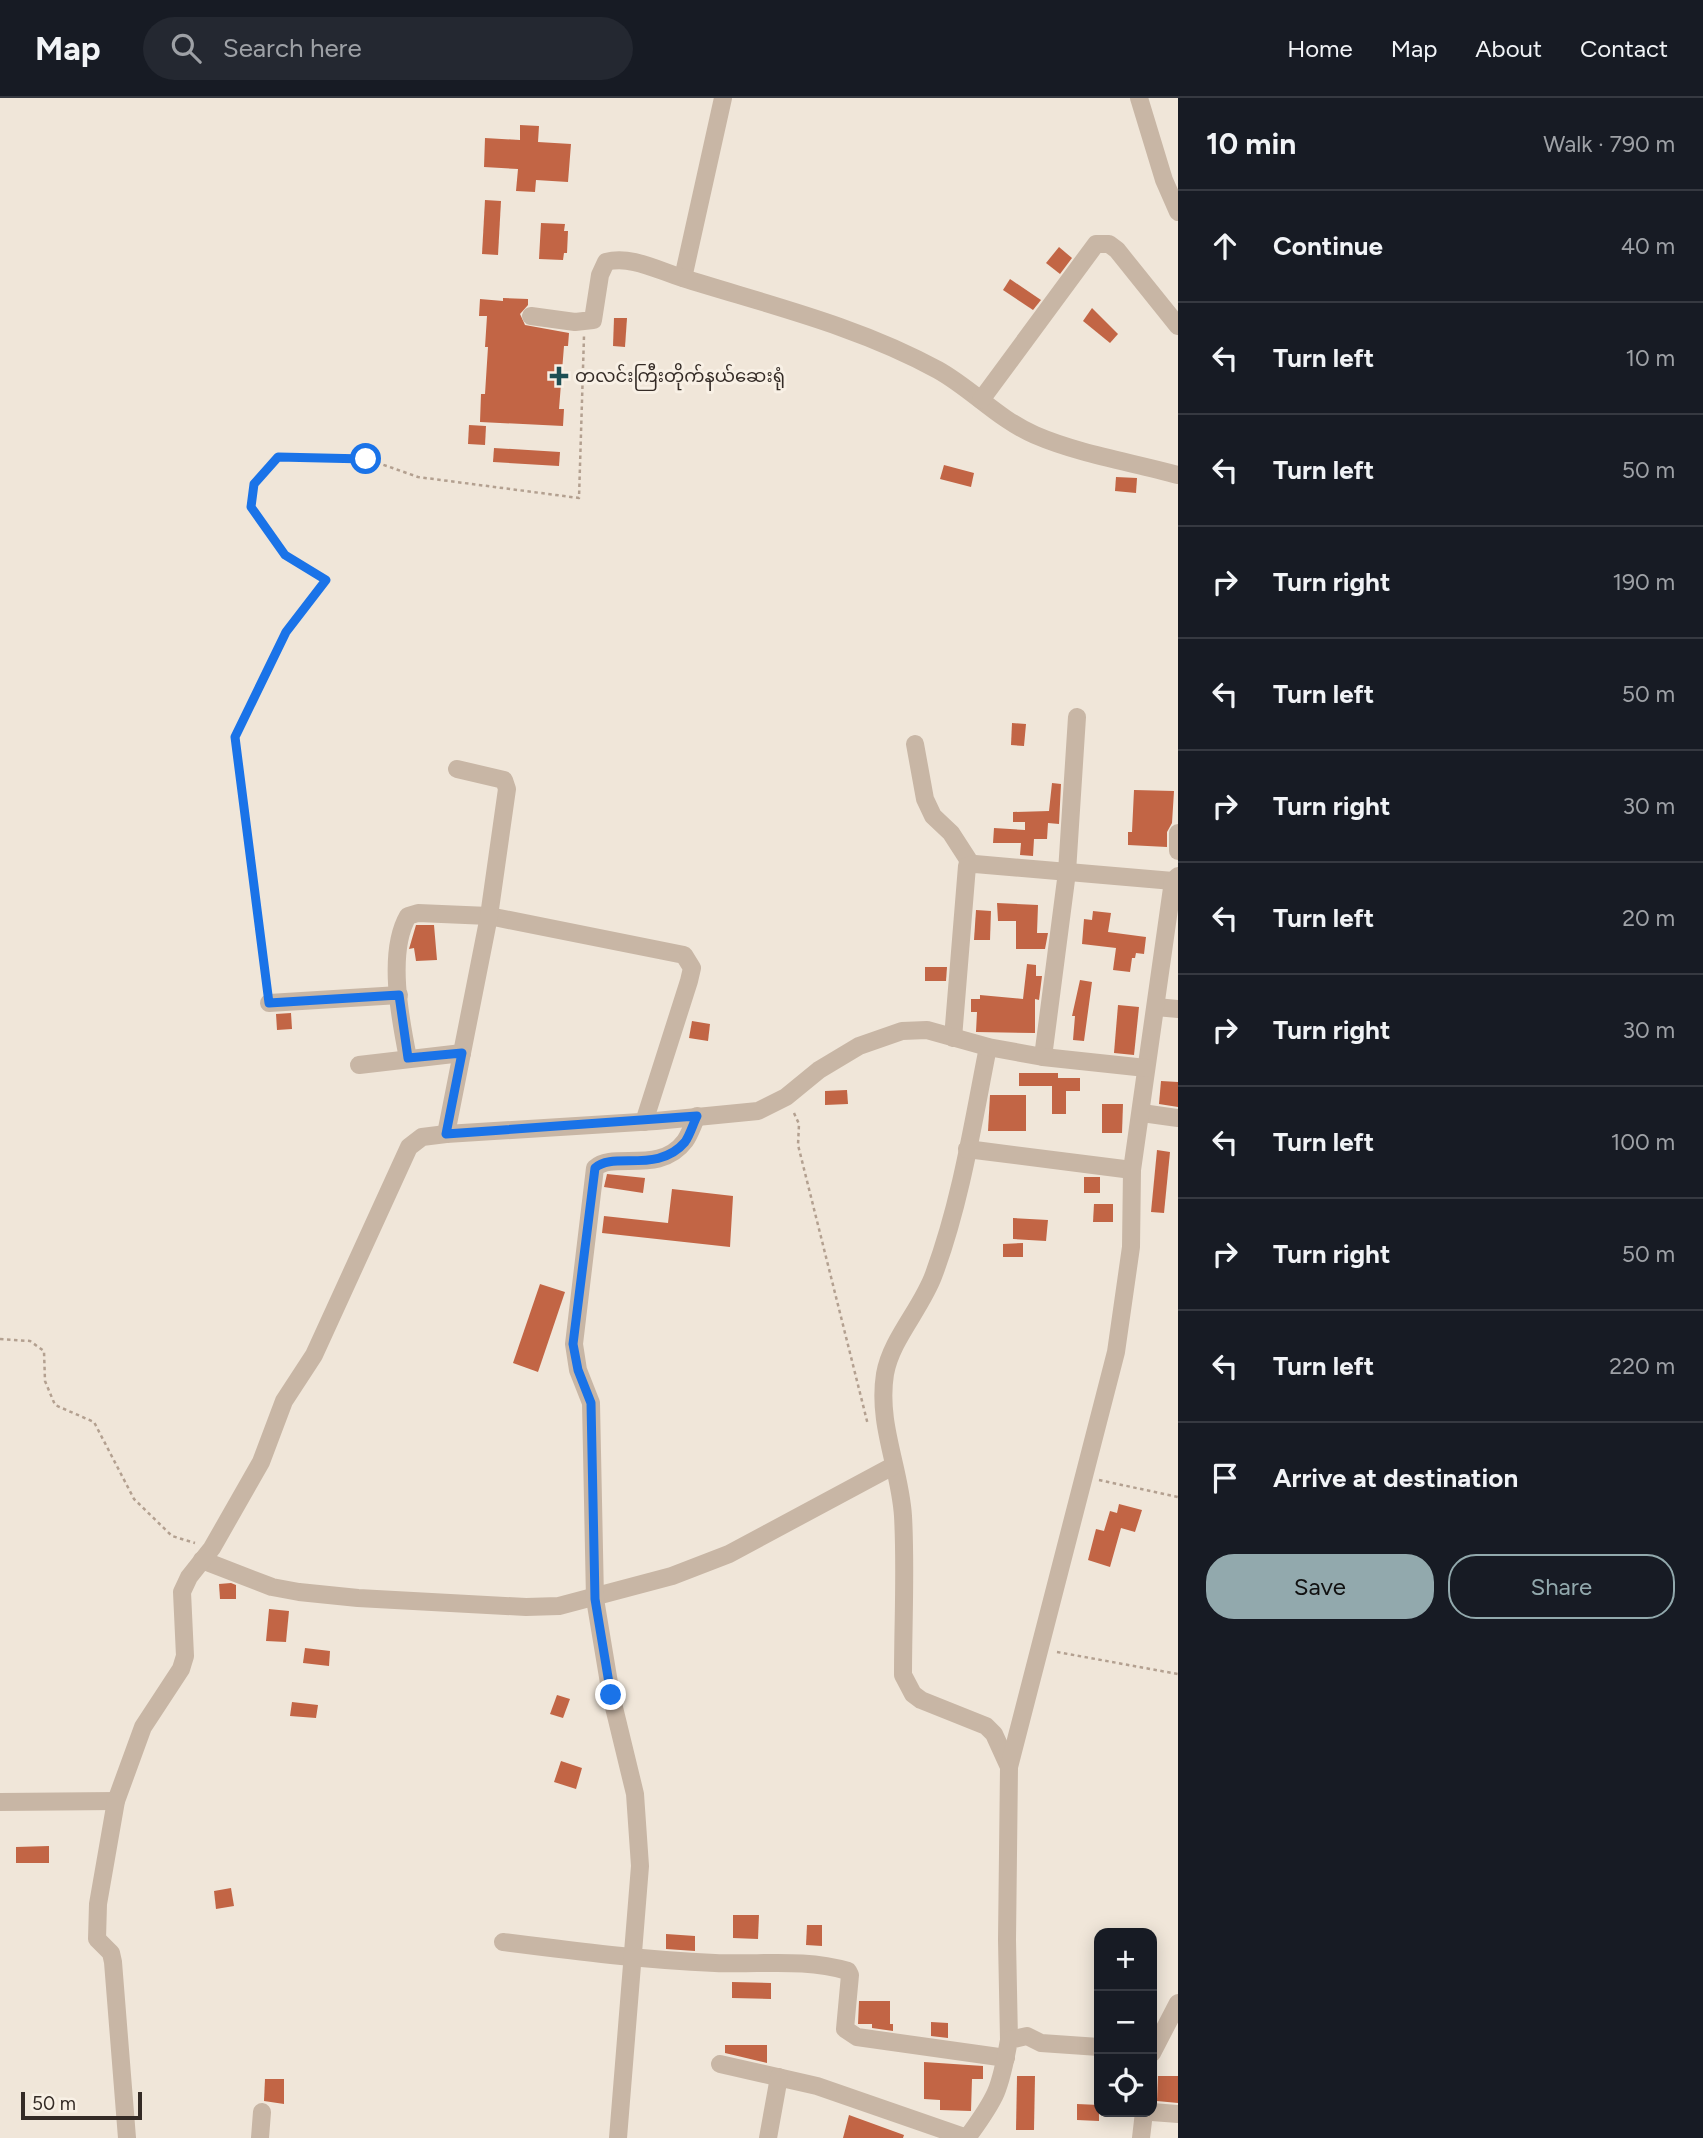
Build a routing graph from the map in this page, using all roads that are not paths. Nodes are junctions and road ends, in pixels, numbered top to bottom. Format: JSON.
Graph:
{"nodes":[{"id":1,"x":723,"y":98,"type":"edge"},
{"id":2,"x":1139,"y":98,"type":"edge"},
{"id":3,"x":1178,"y":212,"type":"edge"},
{"id":4,"x":683,"y":278,"type":"junction"},
{"id":5,"x":531,"y":316,"type":"dead end"},
{"id":6,"x":1178,"y":326,"type":"edge"},
{"id":7,"x":981,"y":400,"type":"junction"},
{"id":8,"x":1178,"y":475,"type":"edge"},
{"id":9,"x":1077,"y":717,"type":"dead end"},
{"id":10,"x":915,"y":744,"type":"dead end"},
{"id":11,"x":457,"y":769,"type":"dead end"},
{"id":12,"x":1178,"y":833,"type":"edge"},
{"id":13,"x":1178,"y":851,"type":"edge"},
{"id":14,"x":971,"y":864,"type":"junction"},
{"id":15,"x":1068,"y":872,"type":"junction"},
{"id":16,"x":1176,"y":878,"type":"edge"},
{"id":17,"x":489,"y":916,"type":"junction"},
{"id":18,"x":399,"y":995,"type":"junction"},
{"id":19,"x":269,"y":1003,"type":"road end"},
{"id":20,"x":1156,"y":1007,"type":"junction"},
{"id":21,"x":1178,"y":1009,"type":"edge"},
{"id":22,"x":953,"y":1038,"type":"junction"},
{"id":23,"x":988,"y":1047,"type":"junction"},
{"id":24,"x":462,"y":1053,"type":"junction"},
{"id":25,"x":1043,"y":1057,"type":"junction"},
{"id":26,"x":408,"y":1058,"type":"junction"},
{"id":27,"x":359,"y":1066,"type":"dead end"},
{"id":28,"x":1146,"y":1068,"type":"junction"},
{"id":29,"x":1142,"y":1113,"type":"junction"},
{"id":30,"x":697,"y":1116,"type":"junction"},
{"id":31,"x":1178,"y":1118,"type":"edge"},
{"id":32,"x":643,"y":1122,"type":"junction"},
{"id":33,"x":446,"y":1134,"type":"junction"},
{"id":34,"x":967,"y":1149,"type":"junction"},
{"id":35,"x":1132,"y":1170,"type":"junction"},
{"id":36,"x":893,"y":1466,"type":"junction"},
{"id":37,"x":207,"y":1554,"type":"junction"},
{"id":38,"x":595,"y":1599,"type":"junction"},
{"id":39,"x":1009,"y":1767,"type":"junction"},
{"id":40,"x":116,"y":1801,"type":"junction"},
{"id":41,"x":0,"y":1802,"type":"edge"},
{"id":42,"x":503,"y":1942,"type":"dead end"},
{"id":43,"x":634,"y":1958,"type":"junction"},
{"id":44,"x":1178,"y":2003,"type":"edge"},
{"id":45,"x":1009,"y":2040,"type":"junction"},
{"id":46,"x":1157,"y":2043,"type":"edge"},
{"id":47,"x":1094,"y":2047,"type":"edge"},
{"id":48,"x":1006,"y":2058,"type":"junction"},
{"id":49,"x":720,"y":2064,"type":"dead end"},
{"id":50,"x":779,"y":2077,"type":"junction"},
{"id":51,"x":262,"y":2112,"type":"dead end"},
{"id":52,"x":1157,"y":2112,"type":"edge"},
{"id":53,"x":1178,"y":2114,"type":"edge"},
{"id":54,"x":1143,"y":2117,"type":"edge"},
{"id":55,"x":127,"y":2138,"type":"edge"},
{"id":56,"x":260,"y":2138,"type":"edge"},
{"id":57,"x":618,"y":2138,"type":"edge"},
{"id":58,"x":768,"y":2138,"type":"edge"},
{"id":59,"x":1141,"y":2138,"type":"edge"}],
"edges":[{"from":1,"to":4,"type":"street"},
{"from":2,"to":3,"type":"street"},
{"from":4,"to":5,"type":"street"},
{"from":4,"to":7,"type":"street"},
{"from":6,"to":7,"type":"street"},
{"from":7,"to":8,"type":"street"},
{"from":9,"to":15,"type":"street"},
{"from":10,"to":14,"type":"street"},
{"from":11,"to":17,"type":"street"},
{"from":12,"to":13,"type":"street"},
{"from":14,"to":15,"type":"street"},
{"from":14,"to":22,"type":"street"},
{"from":15,"to":16,"type":"street"},
{"from":15,"to":25,"type":"street"},
{"from":16,"to":20,"type":"street"},
{"from":17,"to":18,"type":"street"},
{"from":17,"to":24,"type":"street"},
{"from":17,"to":32,"type":"street"},
{"from":18,"to":19,"type":"street"},
{"from":18,"to":26,"type":"street"},
{"from":20,"to":21,"type":"street"},
{"from":20,"to":28,"type":"street"},
{"from":22,"to":23,"type":"street"},
{"from":22,"to":30,"type":"street"},
{"from":23,"to":25,"type":"street"},
{"from":23,"to":34,"type":"street"},
{"from":24,"to":26,"type":"street"},
{"from":24,"to":33,"type":"street"},
{"from":25,"to":28,"type":"street"},
{"from":26,"to":27,"type":"street"},
{"from":28,"to":29,"type":"street"},
{"from":29,"to":31,"type":"street"},
{"from":29,"to":35,"type":"street"},
{"from":30,"to":32,"type":"street"},
{"from":30,"to":38,"type":"street"},
{"from":32,"to":33,"type":"street"},
{"from":33,"to":37,"type":"street"},
{"from":34,"to":35,"type":"street"},
{"from":34,"to":36,"type":"street"},
{"from":35,"to":39,"type":"street"},
{"from":36,"to":38,"type":"street"},
{"from":36,"to":39,"type":"street"},
{"from":37,"to":38,"type":"street"},
{"from":37,"to":40,"type":"street"},
{"from":38,"to":43,"type":"street"},
{"from":39,"to":45,"type":"street"},
{"from":40,"to":41,"type":"street"},
{"from":40,"to":55,"type":"street"},
{"from":42,"to":43,"type":"street"},
{"from":43,"to":48,"type":"street"},
{"from":43,"to":57,"type":"street"},
{"from":44,"to":46,"type":"street"},
{"from":45,"to":47,"type":"street"},
{"from":45,"to":48,"type":"street"},
{"from":48,"to":50,"type":"street"},
{"from":49,"to":50,"type":"street"},
{"from":50,"to":58,"type":"street"},
{"from":51,"to":56,"type":"street"},
{"from":52,"to":53,"type":"street"},
{"from":54,"to":59,"type":"street"}]}
